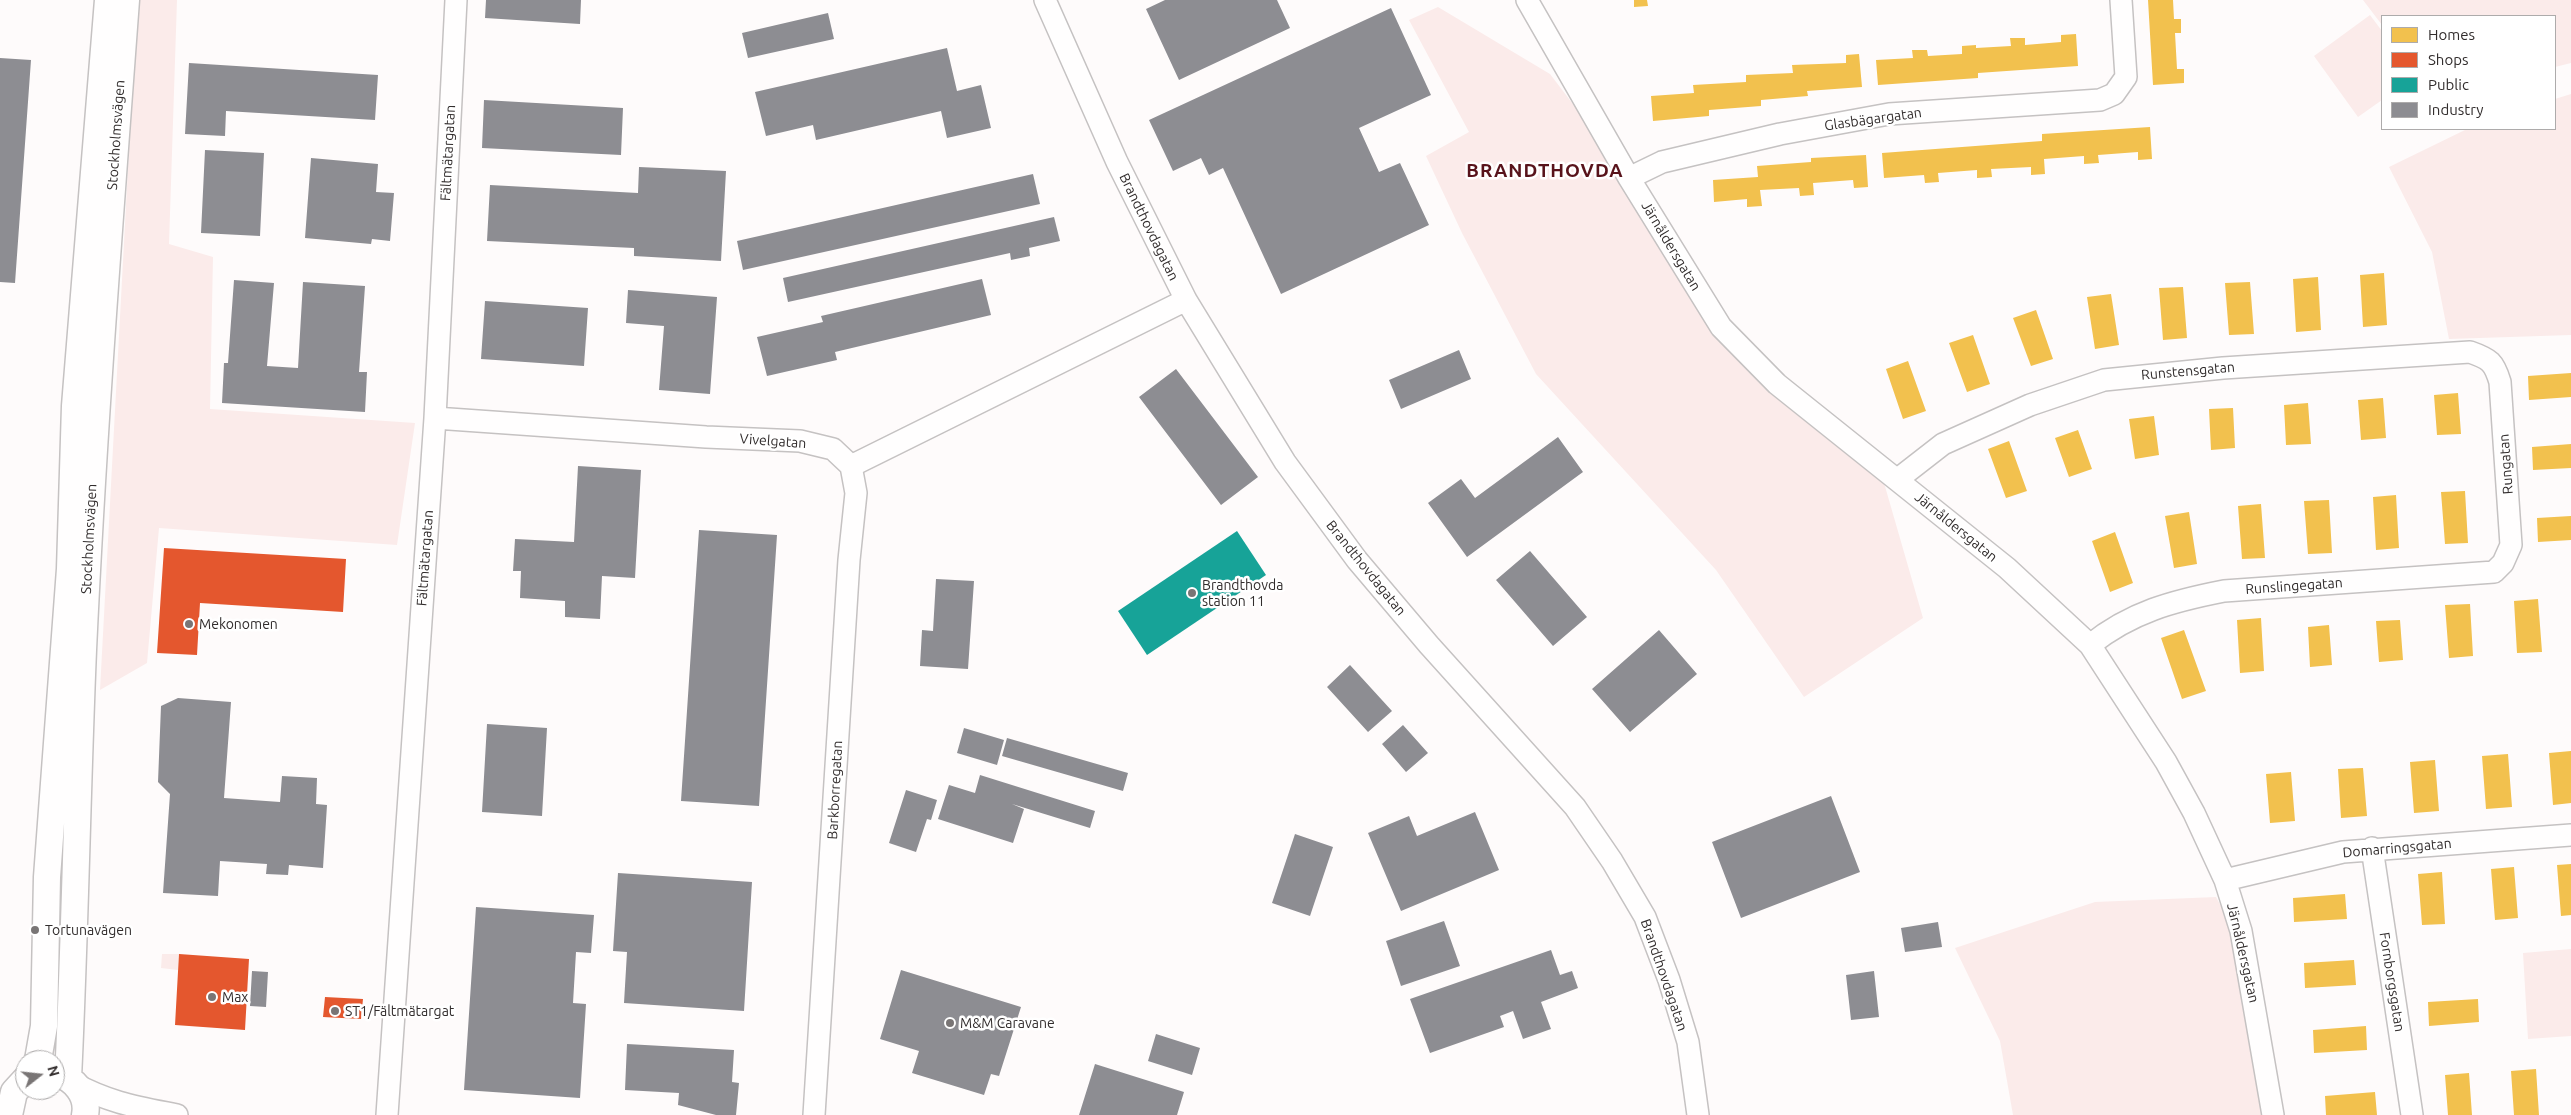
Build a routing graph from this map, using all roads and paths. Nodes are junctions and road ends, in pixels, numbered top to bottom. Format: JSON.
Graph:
{"nodes":[{"id":1,"x":108,"y":0,"type":"edge"},
{"id":2,"x":126,"y":0,"type":"edge"},
{"id":3,"x":456,"y":0,"type":"edge"},
{"id":4,"x":1045,"y":0,"type":"edge"},
{"id":5,"x":1526,"y":0,"type":"edge"},
{"id":6,"x":2121,"y":0,"type":"edge"},
{"id":7,"x":1629,"y":178,"type":"junction"},
{"id":8,"x":1186,"y":300,"type":"junction"},
{"id":9,"x":2496,"y":368,"type":"joint"},
{"id":10,"x":434,"y":418,"type":"junction"},
{"id":11,"x":851,"y":466,"type":"junction"},
{"id":12,"x":1898,"y":479,"type":"junction"},
{"id":13,"x":2505,"y":559,"type":"joint"},
{"id":14,"x":2090,"y":645,"type":"junction"},
{"id":15,"x":2571,"y":835,"type":"edge"},
{"id":16,"x":2372,"y":848,"type":"junction"},
{"id":17,"x":2225,"y":880,"type":"junction"},
{"id":18,"x":33,"y":1050,"type":"edge"},
{"id":19,"x":65,"y":1078,"type":"edge"},
{"id":20,"x":15,"y":1090,"type":"edge"},
{"id":21,"x":9,"y":1115,"type":"edge"},
{"id":22,"x":85,"y":1115,"type":"edge"},
{"id":23,"x":177,"y":1115,"type":"edge"},
{"id":24,"x":386,"y":1115,"type":"edge"},
{"id":25,"x":814,"y":1115,"type":"edge"},
{"id":26,"x":1698,"y":1115,"type":"edge"},
{"id":27,"x":2273,"y":1115,"type":"edge"},
{"id":28,"x":2412,"y":1115,"type":"edge"}],
"edges":[{"from":1,"to":18,"type":"main road","name":"Stockholmsvägen"},
{"from":2,"to":19,"type":"main road","name":"Stockholmsvägen"},
{"from":3,"to":10,"type":"street","name":"Fältmätargatan"},
{"from":4,"to":8,"type":"street","name":"Brandthovdagatan"},
{"from":5,"to":7,"type":"street","name":"Järnåldersgatan"},
{"from":6,"to":7,"type":"street","name":"Glasbägargatan"},
{"from":7,"to":12,"type":"street","name":"Järnåldersgatan"},
{"from":8,"to":11,"type":"street"},
{"from":8,"to":26,"type":"street","name":"Brandthovdagatan"},
{"from":9,"to":12,"type":"street","name":"Runstensgatan"},
{"from":9,"to":13,"type":"street","name":"Rungatan"},
{"from":10,"to":11,"type":"street","name":"Vivelgatan"},
{"from":10,"to":24,"type":"street","name":"Fältmätargatan"},
{"from":11,"to":25,"type":"street","name":"Barkborregatan"},
{"from":12,"to":14,"type":"street","name":"Järnåldersgatan"},
{"from":13,"to":14,"type":"street","name":"Runslingegatan"},
{"from":14,"to":17,"type":"street","name":"Järnåldersgatan"},
{"from":15,"to":16,"type":"street","name":"Domarringsgatan"},
{"from":16,"to":17,"type":"street","name":"Domarringsgatan"},
{"from":16,"to":28,"type":"street","name":"Fornborgsgatan"},
{"from":17,"to":27,"type":"street","name":"Järnåldersgatan"},
{"from":19,"to":22,"type":"main road"},
{"from":19,"to":23,"type":"street"},
{"from":20,"to":21,"type":"main road","name":"Stockholmsvägen"}]}
